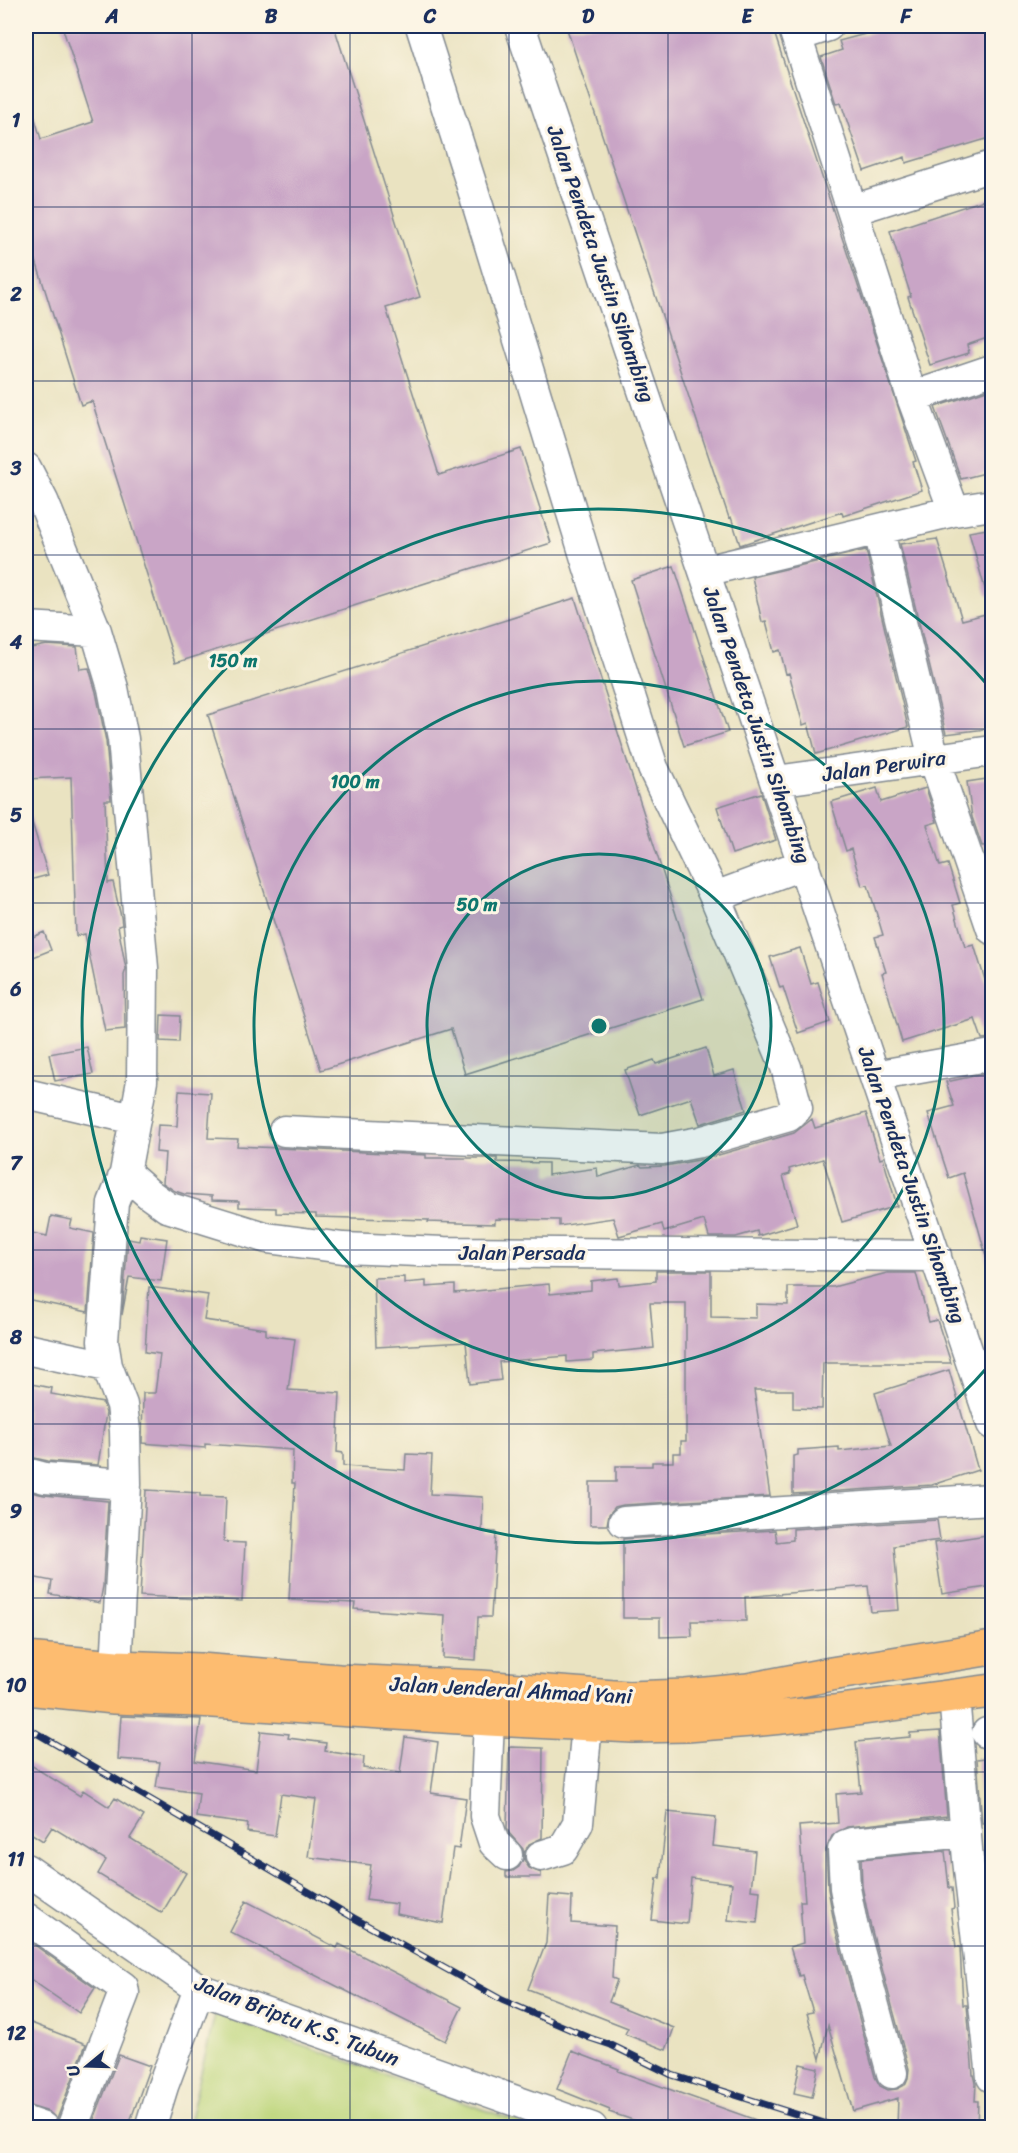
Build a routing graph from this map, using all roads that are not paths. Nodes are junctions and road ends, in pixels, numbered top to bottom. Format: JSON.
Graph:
{"nodes":[{"id":1,"x":421,"y":26,"type":"edge"},
{"id":2,"x":520,"y":26,"type":"edge"},
{"id":3,"x":828,"y":26,"type":"edge"},
{"id":4,"x":795,"y":31,"type":"edge"},
{"id":5,"x":993,"y":166,"type":"edge"},
{"id":6,"x":853,"y":210,"type":"junction"},
{"id":7,"x":993,"y":370,"type":"edge"},
{"id":8,"x":912,"y":397,"type":"junction"},
{"id":9,"x":26,"y":468,"type":"edge"},
{"id":10,"x":993,"y":505,"type":"edge"},
{"id":11,"x":954,"y":511,"type":"junction"},
{"id":12,"x":879,"y":531,"type":"junction"},
{"id":13,"x":705,"y":571,"type":"junction"},
{"id":14,"x":26,"y":627,"type":"edge"},
{"id":15,"x":96,"y":631,"type":"junction"},
{"id":16,"x":993,"y":751,"type":"edge"},
{"id":17,"x":934,"y":759,"type":"junction"},
{"id":18,"x":776,"y":781,"type":"junction"},
{"id":19,"x":804,"y":864,"type":"junction"},
{"id":20,"x":715,"y":897,"type":"junction"},
{"id":21,"x":991,"y":917,"type":"edge"},
{"id":22,"x":993,"y":1055,"type":"edge"},
{"id":23,"x":875,"y":1076,"type":"junction"},
{"id":24,"x":26,"y":1094,"type":"edge"},
{"id":25,"x":134,"y":1119,"type":"junction"},
{"id":26,"x":284,"y":1131,"type":"dead end"},
{"id":27,"x":125,"y":1173,"type":"junction"},
{"id":28,"x":936,"y":1256,"type":"junction"},
{"id":29,"x":980,"y":1348,"type":"edge"},
{"id":30,"x":26,"y":1350,"type":"edge"},
{"id":31,"x":106,"y":1366,"type":"junction"},
{"id":32,"x":993,"y":1424,"type":"edge"},
{"id":33,"x":26,"y":1473,"type":"edge"},
{"id":34,"x":126,"y":1484,"type":"junction"},
{"id":35,"x":993,"y":1498,"type":"edge"},
{"id":36,"x":624,"y":1522,"type":"dead end"},
{"id":37,"x":993,"y":1648,"type":"edge"},
{"id":38,"x":26,"y":1659,"type":"edge"},
{"id":39,"x":116,"y":1667,"type":"junction"},
{"id":40,"x":26,"y":1688,"type":"edge"},
{"id":41,"x":993,"y":1691,"type":"edge"},
{"id":42,"x":954,"y":1696,"type":"junction"},
{"id":43,"x":484,"y":1708,"type":"junction"},
{"id":44,"x":631,"y":1712,"type":"junction"},
{"id":45,"x":587,"y":1724,"type":"junction"},
{"id":46,"x":966,"y":1832,"type":"junction"},
{"id":47,"x":507,"y":1855,"type":"dead end"},
{"id":48,"x":541,"y":1856,"type":"dead end"},
{"id":49,"x":26,"y":1869,"type":"edge"},
{"id":50,"x":26,"y":1918,"type":"edge"},
{"id":51,"x":200,"y":1989,"type":"junction"},
{"id":52,"x":892,"y":2073,"type":"dead end"},
{"id":53,"x":993,"y":2077,"type":"edge"},
{"id":54,"x":26,"y":2122,"type":"edge"},
{"id":55,"x":43,"y":2127,"type":"edge"},
{"id":56,"x":72,"y":2127,"type":"edge"},
{"id":57,"x":150,"y":2127,"type":"edge"},
{"id":58,"x":591,"y":2127,"type":"edge"}],
"edges":[{"from":1,"to":20,"type":"street"},
{"from":2,"to":13,"type":"street","name":"Jalan Pendeta Justin Sihombing"},
{"from":3,"to":4,"type":"street"},
{"from":4,"to":6,"type":"street"},
{"from":5,"to":6,"type":"street"},
{"from":6,"to":8,"type":"street"},
{"from":7,"to":8,"type":"street"},
{"from":8,"to":11,"type":"street"},
{"from":9,"to":15,"type":"street"},
{"from":10,"to":11,"type":"street"},
{"from":11,"to":12,"type":"street"},
{"from":12,"to":13,"type":"street"},
{"from":12,"to":17,"type":"street"},
{"from":13,"to":18,"type":"street","name":"Jalan Pendeta Justin Sihombing"},
{"from":14,"to":15,"type":"street"},
{"from":15,"to":25,"type":"street"},
{"from":16,"to":17,"type":"street","name":"Jalan Perwira"},
{"from":17,"to":18,"type":"street","name":"Jalan Perwira"},
{"from":17,"to":21,"type":"street"},
{"from":18,"to":19,"type":"street","name":"Jalan Pendeta Justin Sihombing"},
{"from":19,"to":20,"type":"street"},
{"from":19,"to":23,"type":"street","name":"Jalan Pendeta Justin Sihombing"},
{"from":20,"to":26,"type":"street"},
{"from":22,"to":23,"type":"street"},
{"from":23,"to":28,"type":"street","name":"Jalan Pendeta Justin Sihombing"},
{"from":24,"to":25,"type":"street"},
{"from":25,"to":27,"type":"street"},
{"from":27,"to":28,"type":"street","name":"Jalan Persada"},
{"from":27,"to":31,"type":"street"},
{"from":28,"to":29,"type":"street","name":"Jalan Pendeta Justin Sihombing"},
{"from":29,"to":32,"type":"street","name":"Jalan Pendeta Justin Sihombing"},
{"from":30,"to":31,"type":"street"},
{"from":31,"to":34,"type":"street"},
{"from":33,"to":34,"type":"street"},
{"from":34,"to":39,"type":"street"},
{"from":35,"to":36,"type":"street"},
{"from":37,"to":44,"type":"main road","name":"Jalan Jenderal Ahmad Yani"},
{"from":38,"to":39,"type":"main road","name":"Jalan Jenderal Ahmad Yani"},
{"from":39,"to":43,"type":"main road","name":"Jalan Jenderal Ahmad Yani"},
{"from":40,"to":43,"type":"main road","name":"Jalan Jenderal Ahmad Yani"},
{"from":41,"to":42,"type":"main road","name":"Jalan Jenderal Ahmad Yani"},
{"from":42,"to":44,"type":"main road","name":"Jalan Jenderal Ahmad Yani"},
{"from":42,"to":46,"type":"street"},
{"from":43,"to":44,"type":"main road","name":"Jalan Jenderal Ahmad Yani"},
{"from":43,"to":45,"type":"main road","name":"Jalan Jenderal Ahmad Yani"},
{"from":43,"to":47,"type":"street"},
{"from":44,"to":45,"type":"main road","name":"Jalan Jenderal Ahmad Yani"},
{"from":45,"to":48,"type":"street"},
{"from":46,"to":52,"type":"street"},
{"from":46,"to":53,"type":"street"},
{"from":49,"to":51,"type":"street","name":"Jalan Briptu K.S. Tubun"},
{"from":50,"to":56,"type":"street"},
{"from":51,"to":57,"type":"street"},
{"from":51,"to":58,"type":"street","name":"Jalan Briptu K.S. Tubun"},
{"from":54,"to":55,"type":"street"}]}
